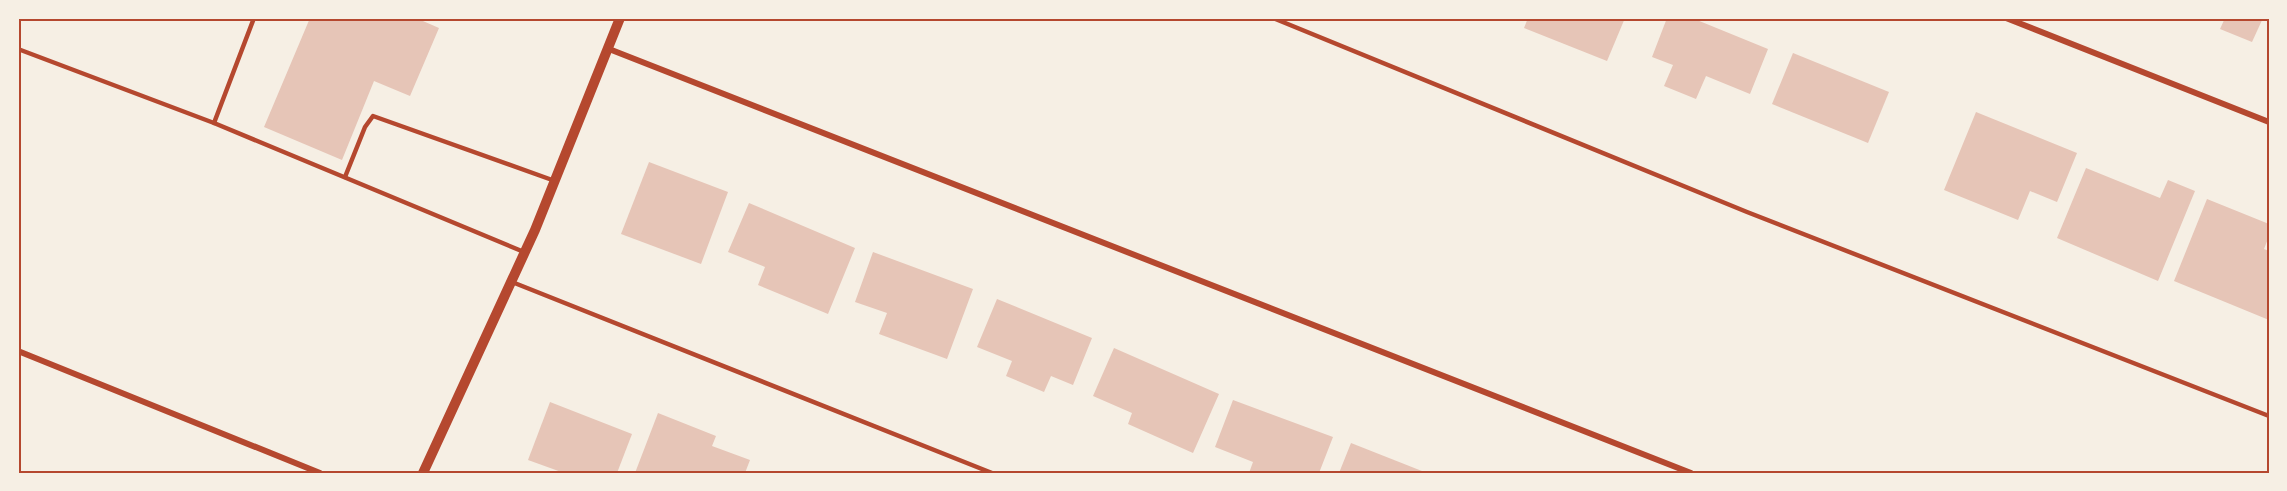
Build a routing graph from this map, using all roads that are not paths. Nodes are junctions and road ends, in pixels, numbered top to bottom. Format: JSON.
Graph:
{"nodes":[{"id":1,"x":254,"y":18,"type":"edge"},
{"id":2,"x":620,"y":18,"type":"edge"},
{"id":3,"x":1273,"y":18,"type":"edge"},
{"id":4,"x":2006,"y":18,"type":"edge"},
{"id":5,"x":18,"y":49,"type":"edge"},
{"id":6,"x":609,"y":49,"type":"junction"},
{"id":7,"x":2269,"y":122,"type":"edge"},
{"id":8,"x":214,"y":123,"type":"junction"},
{"id":9,"x":345,"y":177,"type":"junction"},
{"id":10,"x":555,"y":181,"type":"junction"},
{"id":11,"x":524,"y":252,"type":"junction"},
{"id":12,"x":511,"y":281,"type":"junction"},
{"id":13,"x":18,"y":351,"type":"edge"},
{"id":14,"x":2269,"y":416,"type":"edge"},
{"id":15,"x":320,"y":473,"type":"edge"},
{"id":16,"x":423,"y":473,"type":"edge"},
{"id":17,"x":992,"y":473,"type":"edge"},
{"id":18,"x":1691,"y":473,"type":"edge"}],
"edges":[{"from":1,"to":8,"type":"lane"},
{"from":2,"to":6,"type":"street"},
{"from":3,"to":14,"type":"lane"},
{"from":4,"to":7,"type":"street"},
{"from":5,"to":8,"type":"lane"},
{"from":6,"to":10,"type":"street"},
{"from":6,"to":18,"type":"street"},
{"from":8,"to":9,"type":"lane"},
{"from":9,"to":10,"type":"lane"},
{"from":9,"to":11,"type":"lane"},
{"from":10,"to":11,"type":"street"},
{"from":11,"to":12,"type":"street"},
{"from":12,"to":16,"type":"street"},
{"from":12,"to":17,"type":"lane"},
{"from":13,"to":15,"type":"street"}]}
